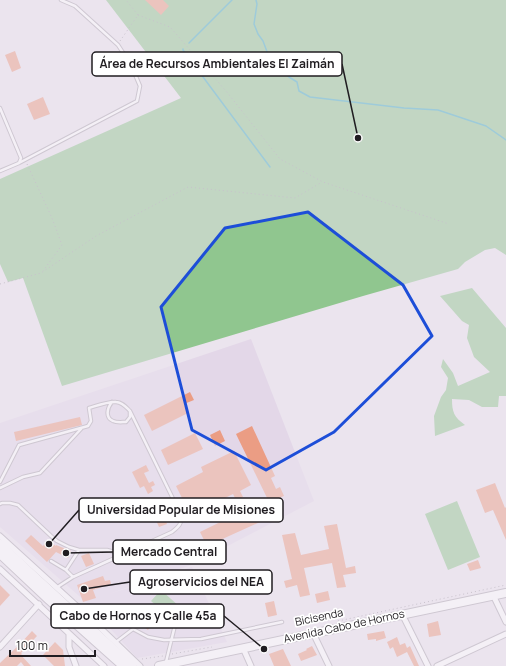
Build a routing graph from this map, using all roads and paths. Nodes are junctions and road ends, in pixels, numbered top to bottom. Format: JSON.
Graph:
{"nodes":[{"id":1,"x":61,"y":0,"type":"edge"},
{"id":2,"x":126,"y":0,"type":"edge"},
{"id":3,"x":138,"y":15,"type":"junction"},
{"id":4,"x":118,"y":45,"type":"junction"},
{"id":5,"x":0,"y":108,"type":"edge"},
{"id":6,"x":25,"y":160,"type":"junction"},
{"id":7,"x":19,"y":163,"type":"junction"},
{"id":8,"x":0,"y":171,"type":"edge"},
{"id":9,"x":322,"y":182,"type":"junction"},
{"id":10,"x":449,"y":224,"type":"dead end"},
{"id":11,"x":41,"y":273,"type":"junction"},
{"id":12,"x":0,"y":284,"type":"edge"},
{"id":13,"x":112,"y":402,"type":"junction"},
{"id":14,"x":130,"y":411,"type":"junction"},
{"id":15,"x":82,"y":428,"type":"junction"},
{"id":16,"x":0,"y":482,"type":"edge"},
{"id":17,"x":0,"y":488,"type":"edge"},
{"id":18,"x":0,"y":504,"type":"edge"},
{"id":19,"x":0,"y":536,"type":"edge"},
{"id":20,"x":0,"y":544,"type":"edge"},
{"id":21,"x":79,"y":550,"type":"junction"},
{"id":22,"x":0,"y":554,"type":"edge"},
{"id":23,"x":123,"y":554,"type":"junction"},
{"id":24,"x":51,"y":561,"type":"dead end"},
{"id":25,"x":0,"y":569,"type":"edge"},
{"id":26,"x":66,"y":570,"type":"junction"},
{"id":27,"x":73,"y":577,"type":"junction"},
{"id":28,"x":506,"y":585,"type":"edge"},
{"id":29,"x":56,"y":588,"type":"junction"},
{"id":30,"x":506,"y":592,"type":"edge"},
{"id":31,"x":494,"y":595,"type":"junction"},
{"id":32,"x":57,"y":598,"type":"junction"},
{"id":33,"x":39,"y":604,"type":"junction"},
{"id":34,"x":46,"y":611,"type":"junction"},
{"id":35,"x":178,"y":613,"type":"dead end"},
{"id":36,"x":402,"y":614,"type":"junction"},
{"id":37,"x":282,"y":622,"type":"dead end"},
{"id":38,"x":332,"y":622,"type":"dead end"},
{"id":39,"x":506,"y":622,"type":"edge"},
{"id":40,"x":313,"y":633,"type":"junction"},
{"id":41,"x":69,"y":634,"type":"junction"},
{"id":42,"x":506,"y":634,"type":"edge"},
{"id":43,"x":171,"y":640,"type":"junction"},
{"id":44,"x":115,"y":642,"type":"junction"},
{"id":45,"x":217,"y":646,"type":"dead end"},
{"id":46,"x":0,"y":647,"type":"edge"},
{"id":47,"x":243,"y":648,"type":"junction"},
{"id":48,"x":167,"y":655,"type":"junction"},
{"id":49,"x":133,"y":663,"type":"edge"},
{"id":50,"x":162,"y":665,"type":"edge"},
{"id":51,"x":76,"y":666,"type":"edge"},
{"id":52,"x":104,"y":666,"type":"edge"},
{"id":53,"x":123,"y":666,"type":"edge"},
{"id":54,"x":140,"y":666,"type":"edge"},
{"id":55,"x":251,"y":666,"type":"edge"},
{"id":56,"x":329,"y":666,"type":"edge"},
{"id":57,"x":428,"y":666,"type":"edge"},
{"id":58,"x":437,"y":666,"type":"edge"}],
"edges":[{"from":1,"to":4,"type":"lane"},
{"from":2,"to":3,"type":"path"},
{"from":3,"to":4,"type":"path"},
{"from":3,"to":9,"type":"path"},
{"from":4,"to":6,"type":"lane"},
{"from":5,"to":7,"type":"lane"},
{"from":6,"to":7,"type":"lane"},
{"from":6,"to":11,"type":"path"},
{"from":7,"to":8,"type":"lane"},
{"from":9,"to":10,"type":"path"},
{"from":9,"to":11,"type":"path"},
{"from":11,"to":12,"type":"path"},
{"from":13,"to":14,"type":"lane"},
{"from":13,"to":14,"type":"lane"},
{"from":13,"to":15,"type":"lane"},
{"from":14,"to":23,"type":"lane"},
{"from":15,"to":16,"type":"lane"},
{"from":15,"to":17,"type":"lane"},
{"from":18,"to":21,"type":"lane"},
{"from":19,"to":29,"type":"street"},
{"from":20,"to":32,"type":"main road"},
{"from":21,"to":23,"type":"lane"},
{"from":21,"to":26,"type":"lane"},
{"from":22,"to":32,"type":"main road"},
{"from":23,"to":27,"type":"lane"},
{"from":24,"to":26,"type":"lane"},
{"from":25,"to":33,"type":"street"},
{"from":26,"to":27,"type":"lane"},
{"from":27,"to":29,"type":"lane"},
{"from":28,"to":38,"type":"path","name":"Bicisenda"},
{"from":29,"to":32,"type":"street"},
{"from":30,"to":31,"type":"main road","name":"Avenida Cabo de Hornos"},
{"from":31,"to":36,"type":"main road","name":"Avenida Cabo de Hornos"},
{"from":31,"to":39,"type":"street"},
{"from":32,"to":34,"type":"street"},
{"from":32,"to":44,"type":"street"},
{"from":32,"to":49,"type":"main road"},
{"from":32,"to":53,"type":"main road"},
{"from":33,"to":34,"type":"street"},
{"from":33,"to":46,"type":"street"},
{"from":34,"to":41,"type":"street"},
{"from":35,"to":43,"type":"lane"},
{"from":36,"to":40,"type":"main road","name":"Avenida Cabo de Hornos"},
{"from":36,"to":57,"type":"street"},
{"from":37,"to":43,"type":"lane"},
{"from":40,"to":47,"type":"main road","name":"Avenida Cabo de Hornos"},
{"from":40,"to":56,"type":"street"},
{"from":41,"to":51,"type":"street"},
{"from":41,"to":52,"type":"street"},
{"from":42,"to":58,"type":"street"},
{"from":43,"to":44,"type":"lane"},
{"from":43,"to":48,"type":"lane"},
{"from":44,"to":49,"type":"street"},
{"from":45,"to":48,"type":"path"},
{"from":47,"to":50,"type":"main road","name":"Avenida Cabo de Hornos"},
{"from":47,"to":55,"type":"street"},
{"from":48,"to":49,"type":"path"},
{"from":48,"to":50,"type":"lane"},
{"from":49,"to":54,"type":"street"}]}
